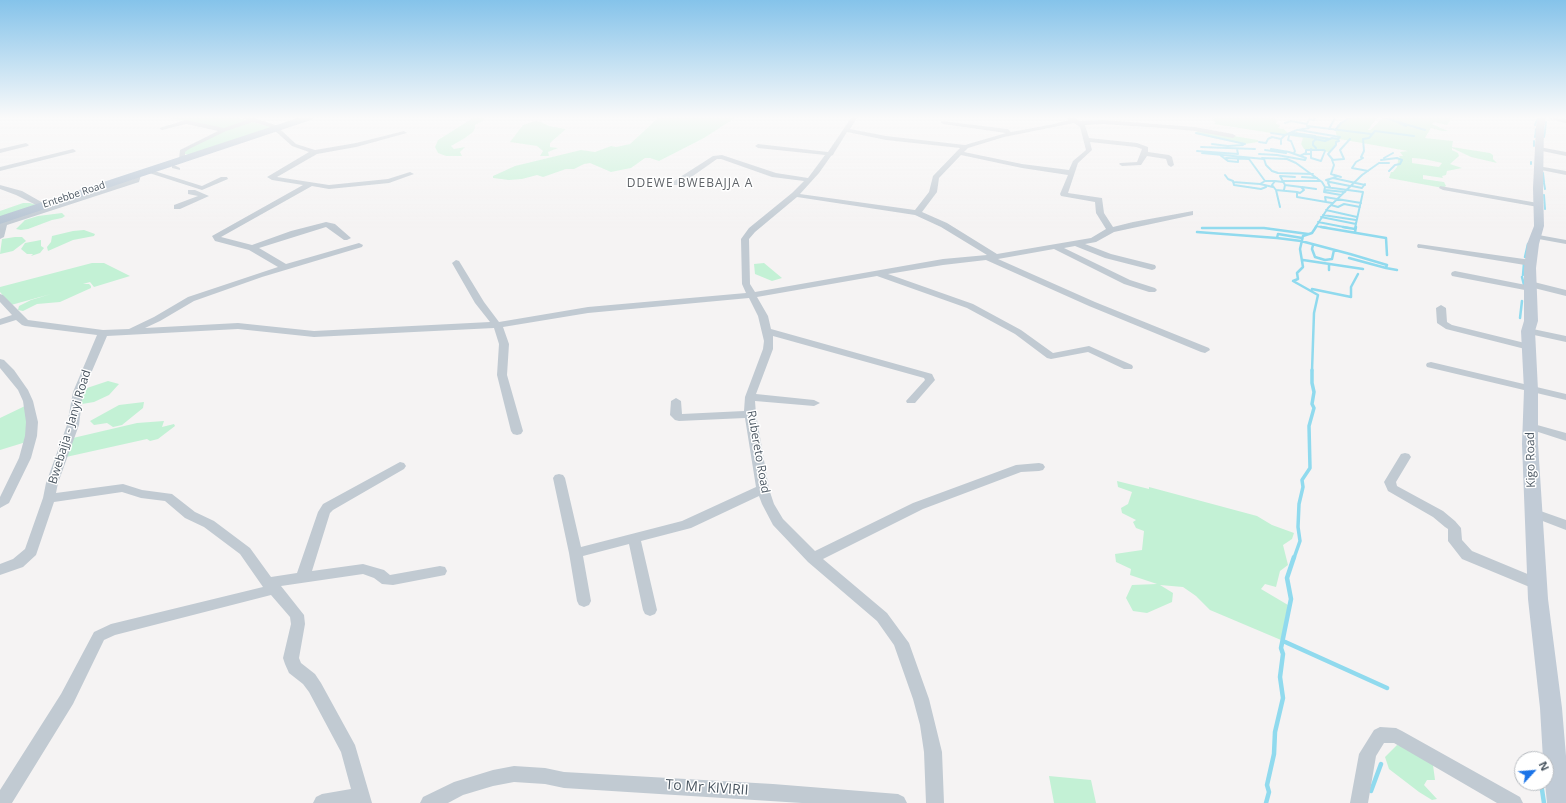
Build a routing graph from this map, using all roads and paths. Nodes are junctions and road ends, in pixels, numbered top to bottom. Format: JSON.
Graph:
{"nodes":[{"id":1,"x":55,"y":155,"type":"edge"},
{"id":2,"x":181,"y":155,"type":"edge"},
{"id":3,"x":204,"y":155,"type":"edge"},
{"id":4,"x":309,"y":155,"type":"edge"},
{"id":5,"x":830,"y":155,"type":"edge"},
{"id":6,"x":958,"y":155,"type":"edge"},
{"id":7,"x":967,"y":155,"type":"edge"},
{"id":8,"x":1083,"y":155,"type":"edge"},
{"id":9,"x":1144,"y":155,"type":"edge"},
{"id":10,"x":1162,"y":155,"type":"edge"},
{"id":11,"x":1539,"y":155,"type":"edge"},
{"id":12,"x":1122,"y":164,"type":"dead end"},
{"id":13,"x":178,"y":165,"type":"junction"},
{"id":14,"x":1171,"y":165,"type":"dead end"},
{"id":15,"x":1538,"y":168,"type":"junction"},
{"id":16,"x":0,"y":169,"type":"edge"},
{"id":17,"x":148,"y":171,"type":"junction"},
{"id":18,"x":1072,"y":173,"type":"junction"},
{"id":19,"x":1566,"y":173,"type":"edge"},
{"id":20,"x":410,"y":174,"type":"dead end"},
{"id":21,"x":136,"y":175,"type":"junction"},
{"id":22,"x":224,"y":180,"type":"dead end"},
{"id":23,"x":809,"y":180,"type":"junction"},
{"id":24,"x":677,"y":183,"type":"dead end"},
{"id":25,"x":309,"y":185,"type":"junction"},
{"id":26,"x":0,"y":187,"type":"edge"},
{"id":27,"x":202,"y":188,"type":"junction"},
{"id":28,"x":1443,"y":188,"type":"dead end"},
{"id":29,"x":795,"y":195,"type":"junction"},
{"id":30,"x":1538,"y":205,"type":"junction"},
{"id":31,"x":42,"y":206,"type":"junction"},
{"id":32,"x":177,"y":207,"type":"dead end"},
{"id":33,"x":917,"y":213,"type":"junction"},
{"id":34,"x":1190,"y":213,"type":"dead end"},
{"id":35,"x":3,"y":220,"type":"edge"},
{"id":36,"x":1111,"y":230,"type":"junction"},
{"id":37,"x":1536,"y":236,"type":"junction"},
{"id":38,"x":0,"y":237,"type":"edge"},
{"id":39,"x":347,"y":238,"type":"dead end"},
{"id":40,"x":1566,"y":242,"type":"edge"},
{"id":41,"x":1074,"y":243,"type":"junction"},
{"id":42,"x":360,"y":245,"type":"dead end"},
{"id":43,"x":1053,"y":246,"type":"junction"},
{"id":44,"x":1421,"y":246,"type":"dead end"},
{"id":45,"x":252,"y":248,"type":"junction"},
{"id":46,"x":992,"y":258,"type":"junction"},
{"id":47,"x":1531,"y":262,"type":"junction"},
{"id":48,"x":456,"y":263,"type":"dead end"},
{"id":49,"x":285,"y":267,"type":"junction"},
{"id":50,"x":1152,"y":267,"type":"dead end"},
{"id":51,"x":879,"y":274,"type":"junction"},
{"id":52,"x":1455,"y":274,"type":"dead end"},
{"id":53,"x":1530,"y":286,"type":"junction"},
{"id":54,"x":1152,"y":290,"type":"dead end"},
{"id":55,"x":1566,"y":293,"type":"edge"},
{"id":56,"x":751,"y":295,"type":"junction"},
{"id":57,"x":0,"y":297,"type":"edge"},
{"id":58,"x":1441,"y":308,"type":"dead end"},
{"id":59,"x":18,"y":316,"type":"junction"},
{"id":60,"x":0,"y":322,"type":"edge"},
{"id":61,"x":497,"y":325,"type":"junction"},
{"id":62,"x":767,"y":331,"type":"junction"},
{"id":63,"x":103,"y":333,"type":"junction"},
{"id":64,"x":122,"y":333,"type":"junction"},
{"id":65,"x":1528,"y":339,"type":"junction"},
{"id":66,"x":1566,"y":339,"type":"edge"},
{"id":67,"x":1205,"y":350,"type":"dead end"},
{"id":68,"x":0,"y":362,"type":"edge"},
{"id":69,"x":1431,"y":365,"type":"dead end"},
{"id":70,"x":1128,"y":367,"type":"dead end"},
{"id":71,"x":1530,"y":390,"type":"junction"},
{"id":72,"x":750,"y":397,"type":"junction"},
{"id":73,"x":1566,"y":397,"type":"edge"},
{"id":74,"x":676,"y":401,"type":"dead end"},
{"id":75,"x":911,"y":402,"type":"dead end"},
{"id":76,"x":814,"y":403,"type":"dead end"},
{"id":77,"x":750,"y":414,"type":"junction"},
{"id":78,"x":1530,"y":426,"type":"junction"},
{"id":79,"x":517,"y":431,"type":"dead end"},
{"id":80,"x":1566,"y":437,"type":"edge"},
{"id":81,"x":1405,"y":457,"type":"dead end"},
{"id":82,"x":400,"y":466,"type":"dead end"},
{"id":83,"x":1039,"y":468,"type":"dead end"},
{"id":84,"x":559,"y":478,"type":"dead end"},
{"id":85,"x":763,"y":489,"type":"junction"},
{"id":86,"x":49,"y":498,"type":"junction"},
{"id":87,"x":0,"y":504,"type":"edge"},
{"id":88,"x":1532,"y":512,"type":"junction"},
{"id":89,"x":1566,"y":525,"type":"edge"},
{"id":90,"x":634,"y":538,"type":"junction"},
{"id":91,"x":576,"y":553,"type":"junction"},
{"id":92,"x":813,"y":558,"type":"junction"},
{"id":93,"x":0,"y":570,"type":"edge"},
{"id":94,"x":440,"y":571,"type":"dead end"},
{"id":95,"x":303,"y":578,"type":"junction"},
{"id":96,"x":1537,"y":584,"type":"junction"},
{"id":97,"x":272,"y":586,"type":"junction"},
{"id":98,"x":584,"y":601,"type":"dead end"},
{"id":99,"x":650,"y":610,"type":"dead end"},
{"id":100,"x":1558,"y":711,"type":"edge"},
{"id":101,"x":362,"y":800,"type":"edge"},
{"id":102,"x":2,"y":803,"type":"edge"},
{"id":103,"x":322,"y":803,"type":"edge"},
{"id":104,"x":429,"y":803,"type":"edge"},
{"id":105,"x":898,"y":803,"type":"edge"},
{"id":106,"x":935,"y":803,"type":"edge"},
{"id":107,"x":1359,"y":803,"type":"edge"},
{"id":108,"x":1514,"y":803,"type":"edge"},
{"id":109,"x":1559,"y":803,"type":"edge"}],
"edges":[{"from":1,"to":16,"type":"street"},
{"from":2,"to":13,"type":"street"},
{"from":3,"to":13,"type":"main road","name":"Entebbe Road"},
{"from":4,"to":25,"type":"street"},
{"from":5,"to":23,"type":"street","name":"Rubereto Road"},
{"from":6,"to":33,"type":"street"},
{"from":7,"to":18,"type":"street"},
{"from":8,"to":18,"type":"street"},
{"from":9,"to":12,"type":"street"},
{"from":10,"to":14,"type":"street"},
{"from":11,"to":15,"type":"street","name":"Kigo Road"},
{"from":13,"to":17,"type":"main road","name":"Entebbe Road"},
{"from":15,"to":19,"type":"street"},
{"from":15,"to":30,"type":"street","name":"Kigo Road"},
{"from":17,"to":21,"type":"main road","name":"Entebbe Road"},
{"from":17,"to":27,"type":"street"},
{"from":18,"to":36,"type":"street"},
{"from":20,"to":25,"type":"street"},
{"from":21,"to":31,"type":"main road","name":"Entebbe Road"},
{"from":21,"to":35,"type":"street"},
{"from":22,"to":27,"type":"street"},
{"from":23,"to":24,"type":"street"},
{"from":23,"to":29,"type":"street","name":"Rubereto Road"},
{"from":25,"to":45,"type":"street"},
{"from":26,"to":31,"type":"street"},
{"from":27,"to":32,"type":"street"},
{"from":28,"to":30,"type":"street"},
{"from":29,"to":33,"type":"street"},
{"from":29,"to":56,"type":"street","name":"Rubereto Road"},
{"from":30,"to":37,"type":"street","name":"Kigo Road"},
{"from":31,"to":35,"type":"main road","name":"Entebbe Road"},
{"from":33,"to":46,"type":"street"},
{"from":34,"to":36,"type":"street"},
{"from":35,"to":38,"type":"street"},
{"from":36,"to":41,"type":"street"},
{"from":37,"to":40,"type":"street"},
{"from":37,"to":47,"type":"street","name":"Kigo Road"},
{"from":39,"to":45,"type":"street"},
{"from":41,"to":43,"type":"street"},
{"from":41,"to":50,"type":"street"},
{"from":42,"to":49,"type":"street"},
{"from":43,"to":46,"type":"street"},
{"from":43,"to":54,"type":"street"},
{"from":44,"to":47,"type":"street"},
{"from":45,"to":49,"type":"street"},
{"from":46,"to":51,"type":"street"},
{"from":46,"to":67,"type":"street"},
{"from":47,"to":53,"type":"street","name":"Kigo Road"},
{"from":48,"to":61,"type":"street"},
{"from":49,"to":64,"type":"street"},
{"from":51,"to":56,"type":"street"},
{"from":51,"to":70,"type":"street"},
{"from":52,"to":53,"type":"street"},
{"from":53,"to":55,"type":"street"},
{"from":53,"to":65,"type":"street","name":"Kigo Road"},
{"from":56,"to":61,"type":"street"},
{"from":56,"to":62,"type":"street","name":"Rubereto Road"},
{"from":57,"to":59,"type":"street"},
{"from":58,"to":65,"type":"street"},
{"from":59,"to":60,"type":"street"},
{"from":59,"to":63,"type":"street"},
{"from":61,"to":64,"type":"street"},
{"from":61,"to":79,"type":"street"},
{"from":62,"to":72,"type":"street","name":"Rubereto Road"},
{"from":62,"to":75,"type":"street"},
{"from":63,"to":64,"type":"street"},
{"from":63,"to":86,"type":"street","name":"Bwebajja - Janyi Road"},
{"from":65,"to":66,"type":"street"},
{"from":65,"to":71,"type":"street","name":"Kigo Road"},
{"from":68,"to":87,"type":"street"},
{"from":69,"to":71,"type":"street"},
{"from":71,"to":73,"type":"street"},
{"from":71,"to":78,"type":"street","name":"Kigo Road"},
{"from":72,"to":76,"type":"street"},
{"from":72,"to":77,"type":"street","name":"Rubereto Road"},
{"from":74,"to":77,"type":"street"},
{"from":77,"to":85,"type":"street","name":"Rubereto Road"},
{"from":78,"to":80,"type":"street"},
{"from":78,"to":88,"type":"street","name":"Kigo Road"},
{"from":81,"to":96,"type":"street"},
{"from":82,"to":95,"type":"street"},
{"from":83,"to":92,"type":"street"},
{"from":84,"to":91,"type":"street"},
{"from":85,"to":90,"type":"street"},
{"from":85,"to":92,"type":"street","name":"Rubereto Road"},
{"from":86,"to":93,"type":"street"},
{"from":86,"to":97,"type":"street","name":"Bwebajja - Janyi Road"},
{"from":88,"to":89,"type":"street"},
{"from":88,"to":96,"type":"street","name":"Kigo Road"},
{"from":90,"to":91,"type":"street"},
{"from":90,"to":99,"type":"street"},
{"from":91,"to":98,"type":"street"},
{"from":92,"to":106,"type":"street","name":"Rubereto Road"},
{"from":94,"to":95,"type":"street"},
{"from":95,"to":97,"type":"street"},
{"from":96,"to":100,"type":"street","name":"Kigo Road"},
{"from":97,"to":101,"type":"street","name":"Bwebajja - Janyi Road"},
{"from":97,"to":102,"type":"street"},
{"from":100,"to":109,"type":"street","name":"Kigo Road"},
{"from":101,"to":103,"type":"street"},
{"from":104,"to":105,"type":"street","name":"To Mr KIVIRII"},
{"from":107,"to":108,"type":"street"}]}
